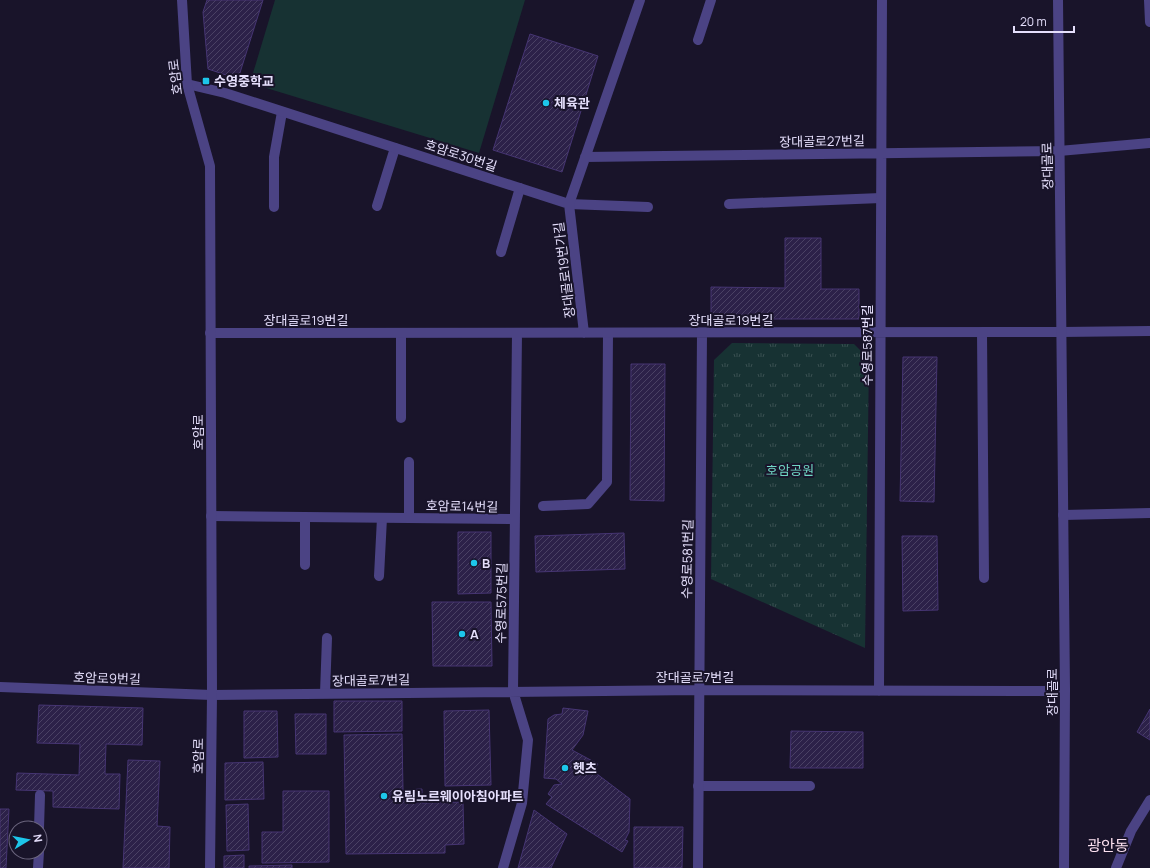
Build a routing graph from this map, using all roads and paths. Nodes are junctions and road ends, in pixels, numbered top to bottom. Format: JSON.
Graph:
{"nodes":[{"id":1,"x":182,"y":0,"type":"edge"},
{"id":2,"x":640,"y":0,"type":"edge"},
{"id":3,"x":711,"y":0,"type":"edge"},
{"id":4,"x":882,"y":0,"type":"edge"},
{"id":5,"x":1058,"y":0,"type":"edge"},
{"id":6,"x":1149,"y":0,"type":"edge"},
{"id":7,"x":1150,"y":22,"type":"edge"},
{"id":8,"x":698,"y":40,"type":"dead end"},
{"id":9,"x":187,"y":84,"type":"junction"},
{"id":10,"x":282,"y":112,"type":"junction"},
{"id":11,"x":1150,"y":143,"type":"edge"},
{"id":12,"x":395,"y":148,"type":"junction"},
{"id":13,"x":1060,"y":151,"type":"junction"},
{"id":14,"x":881,"y":153,"type":"junction"},
{"id":15,"x":585,"y":157,"type":"junction"},
{"id":16,"x":520,"y":188,"type":"junction"},
{"id":17,"x":881,"y":198,"type":"junction"},
{"id":18,"x":569,"y":204,"type":"junction"},
{"id":19,"x":729,"y":204,"type":"dead end"},
{"id":20,"x":377,"y":206,"type":"dead end"},
{"id":21,"x":274,"y":207,"type":"dead end"},
{"id":22,"x":648,"y":207,"type":"dead end"},
{"id":23,"x":501,"y":252,"type":"dead end"},
{"id":24,"x":1150,"y":331,"type":"edge"},
{"id":25,"x":880,"y":332,"type":"junction"},
{"id":26,"x":982,"y":332,"type":"junction"},
{"id":27,"x":1061,"y":332,"type":"junction"},
{"id":28,"x":210,"y":333,"type":"junction"},
{"id":29,"x":401,"y":333,"type":"junction"},
{"id":30,"x":517,"y":333,"type":"junction"},
{"id":31,"x":584,"y":333,"type":"junction"},
{"id":32,"x":608,"y":333,"type":"junction"},
{"id":33,"x":702,"y":333,"type":"junction"},
{"id":34,"x":401,"y":418,"type":"dead end"},
{"id":35,"x":409,"y":462,"type":"dead end"},
{"id":36,"x":543,"y":506,"type":"dead end"},
{"id":37,"x":1150,"y":513,"type":"edge"},
{"id":38,"x":1063,"y":515,"type":"junction"},
{"id":39,"x":211,"y":516,"type":"junction"},
{"id":40,"x":305,"y":517,"type":"junction"},
{"id":41,"x":382,"y":518,"type":"junction"},
{"id":42,"x":409,"y":518,"type":"junction"},
{"id":43,"x":515,"y":520,"type":"junction"},
{"id":44,"x":305,"y":565,"type":"dead end"},
{"id":45,"x":379,"y":576,"type":"dead end"},
{"id":46,"x":984,"y":578,"type":"dead end"},
{"id":47,"x":327,"y":638,"type":"dead end"},
{"id":48,"x":0,"y":687,"type":"edge"},
{"id":49,"x":699,"y":690,"type":"junction"},
{"id":50,"x":1065,"y":690,"type":"junction"},
{"id":51,"x":513,"y":691,"type":"junction"},
{"id":52,"x":879,"y":691,"type":"junction"},
{"id":53,"x":326,"y":693,"type":"junction"},
{"id":54,"x":212,"y":695,"type":"junction"},
{"id":55,"x":698,"y":786,"type":"junction"},
{"id":56,"x":810,"y":786,"type":"dead end"},
{"id":57,"x":40,"y":795,"type":"dead end"},
{"id":58,"x":1150,"y":800,"type":"edge"},
{"id":59,"x":39,"y":820,"type":"edge"},
{"id":60,"x":210,"y":868,"type":"edge"},
{"id":61,"x":503,"y":868,"type":"edge"},
{"id":62,"x":698,"y":868,"type":"edge"},
{"id":63,"x":1064,"y":868,"type":"edge"},
{"id":64,"x":1116,"y":868,"type":"edge"}],
"edges":[{"from":1,"to":9,"type":"street","name":"호암로"},
{"from":2,"to":15,"type":"street","name":"장대골로19번가길"},
{"from":3,"to":8,"type":"street"},
{"from":4,"to":14,"type":"street","name":"수영로587번길"},
{"from":5,"to":13,"type":"street","name":"장대골로"},
{"from":6,"to":7,"type":"street"},
{"from":9,"to":10,"type":"street","name":"호암로30번길"},
{"from":9,"to":28,"type":"street","name":"호암로"},
{"from":10,"to":12,"type":"street","name":"호암로30번길"},
{"from":10,"to":21,"type":"street"},
{"from":11,"to":13,"type":"street","name":"장대골로27번길"},
{"from":12,"to":16,"type":"street","name":"호암로30번길"},
{"from":12,"to":20,"type":"street"},
{"from":13,"to":14,"type":"street","name":"장대골로27번길"},
{"from":13,"to":27,"type":"street","name":"장대골로"},
{"from":14,"to":15,"type":"street","name":"장대골로27번길"},
{"from":14,"to":17,"type":"street","name":"수영로587번길"},
{"from":15,"to":18,"type":"street","name":"장대골로19번가길"},
{"from":16,"to":18,"type":"street","name":"호암로30번길"},
{"from":16,"to":23,"type":"street"},
{"from":17,"to":19,"type":"street"},
{"from":17,"to":25,"type":"street","name":"수영로587번길"},
{"from":18,"to":22,"type":"street","name":"장대골로19번가길"},
{"from":18,"to":31,"type":"street","name":"장대골로19번가길"},
{"from":24,"to":27,"type":"street"},
{"from":25,"to":26,"type":"street","name":"장대골로19번길"},
{"from":25,"to":33,"type":"street","name":"장대골로19번길"},
{"from":25,"to":52,"type":"street","name":"수영로587번길"},
{"from":26,"to":27,"type":"street","name":"장대골로19번길"},
{"from":26,"to":46,"type":"street"},
{"from":27,"to":38,"type":"street","name":"장대골로"},
{"from":28,"to":29,"type":"street","name":"장대골로19번길"},
{"from":28,"to":39,"type":"street","name":"호암로"},
{"from":29,"to":30,"type":"street","name":"장대골로19번길"},
{"from":29,"to":34,"type":"street"},
{"from":30,"to":31,"type":"street","name":"장대골로19번길"},
{"from":30,"to":43,"type":"street","name":"수영로575번길"},
{"from":31,"to":32,"type":"street","name":"장대골로19번길"},
{"from":32,"to":33,"type":"street","name":"장대골로19번길"},
{"from":32,"to":36,"type":"street"},
{"from":33,"to":49,"type":"street","name":"수영로581번길"},
{"from":35,"to":42,"type":"street","name":"호암로14번길"},
{"from":37,"to":38,"type":"street"},
{"from":38,"to":50,"type":"street","name":"장대골로"},
{"from":39,"to":40,"type":"street","name":"호암로14번길"},
{"from":39,"to":54,"type":"street","name":"호암로"},
{"from":40,"to":41,"type":"street","name":"호암로14번길"},
{"from":40,"to":44,"type":"street"},
{"from":41,"to":42,"type":"street","name":"호암로14번길"},
{"from":41,"to":45,"type":"street"},
{"from":42,"to":43,"type":"street","name":"호암로14번길"},
{"from":43,"to":51,"type":"street","name":"수영로575번길"},
{"from":47,"to":53,"type":"street","name":"장대골로7번길"},
{"from":48,"to":54,"type":"street","name":"호암로9번길"},
{"from":49,"to":51,"type":"street","name":"장대골로7번길"},
{"from":49,"to":52,"type":"street","name":"장대골로7번길"},
{"from":49,"to":55,"type":"street","name":"수영로581번길"},
{"from":50,"to":52,"type":"street","name":"장대골로7번길"},
{"from":50,"to":63,"type":"street","name":"장대골로"},
{"from":51,"to":53,"type":"street","name":"장대골로7번길"},
{"from":51,"to":61,"type":"street","name":"수영로575번길"},
{"from":53,"to":54,"type":"street","name":"장대골로7번길"},
{"from":54,"to":60,"type":"street","name":"호암로"},
{"from":55,"to":56,"type":"street"},
{"from":55,"to":62,"type":"street","name":"수영로581번길"},
{"from":57,"to":59,"type":"street"},
{"from":58,"to":64,"type":"street"}]}
